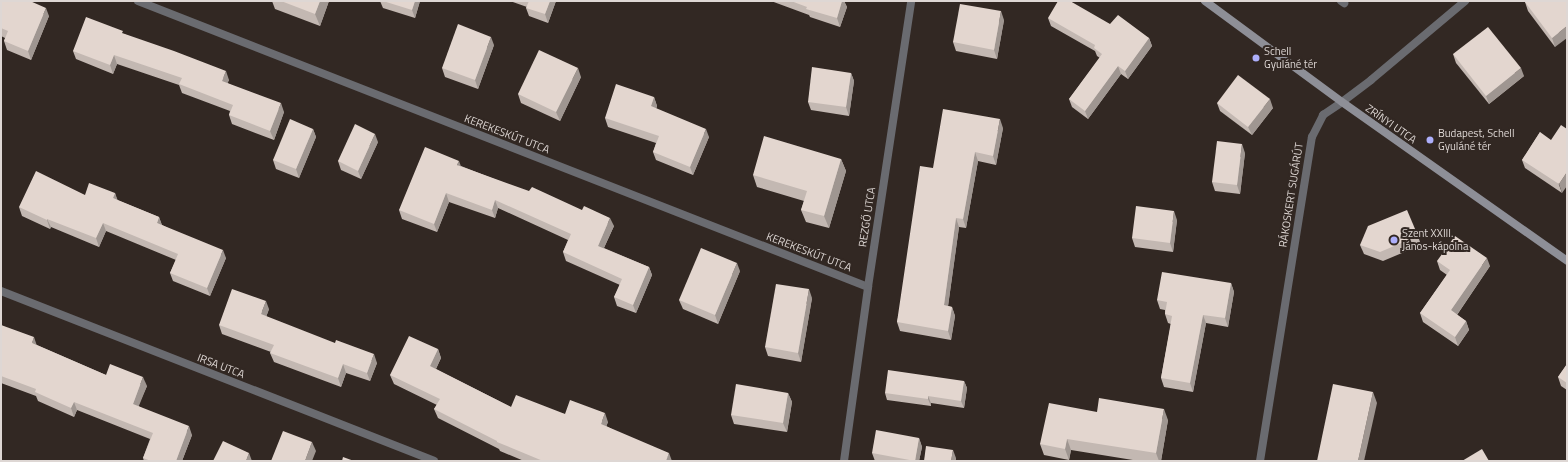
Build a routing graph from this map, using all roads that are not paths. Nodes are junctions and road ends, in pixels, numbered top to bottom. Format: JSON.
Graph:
{"nodes":[{"id":1,"x":138,"y":1,"type":"edge"},
{"id":2,"x":911,"y":1,"type":"edge"},
{"id":3,"x":1205,"y":1,"type":"edge"},
{"id":4,"x":1465,"y":1,"type":"edge"},
{"id":5,"x":1342,"y":102,"type":"junction"},
{"id":6,"x":1567,"y":261,"type":"edge"},
{"id":7,"x":868,"y":287,"type":"junction"},
{"id":8,"x":1,"y":291,"type":"edge"},
{"id":9,"x":434,"y":461,"type":"edge"},
{"id":10,"x":844,"y":461,"type":"edge"},
{"id":11,"x":1260,"y":461,"type":"edge"}],
"edges":[{"from":1,"to":7,"type":"street","name":"KEREKESKÚT UTCA"},
{"from":2,"to":7,"type":"street","name":"REZGŐ UTCA"},
{"from":3,"to":5,"type":"main road","name":"ZRÍNYI UTCA"},
{"from":4,"to":5,"type":"street","name":"RÁKOSKERT SUGÁRÚT"},
{"from":5,"to":6,"type":"main road","name":"ZRÍNYI UTCA"},
{"from":5,"to":11,"type":"street","name":"RÁKOSKERT SUGÁRÚT"},
{"from":7,"to":10,"type":"street","name":"REZGŐ UTCA"},
{"from":8,"to":9,"type":"street","name":"IRSA UTCA"}]}
